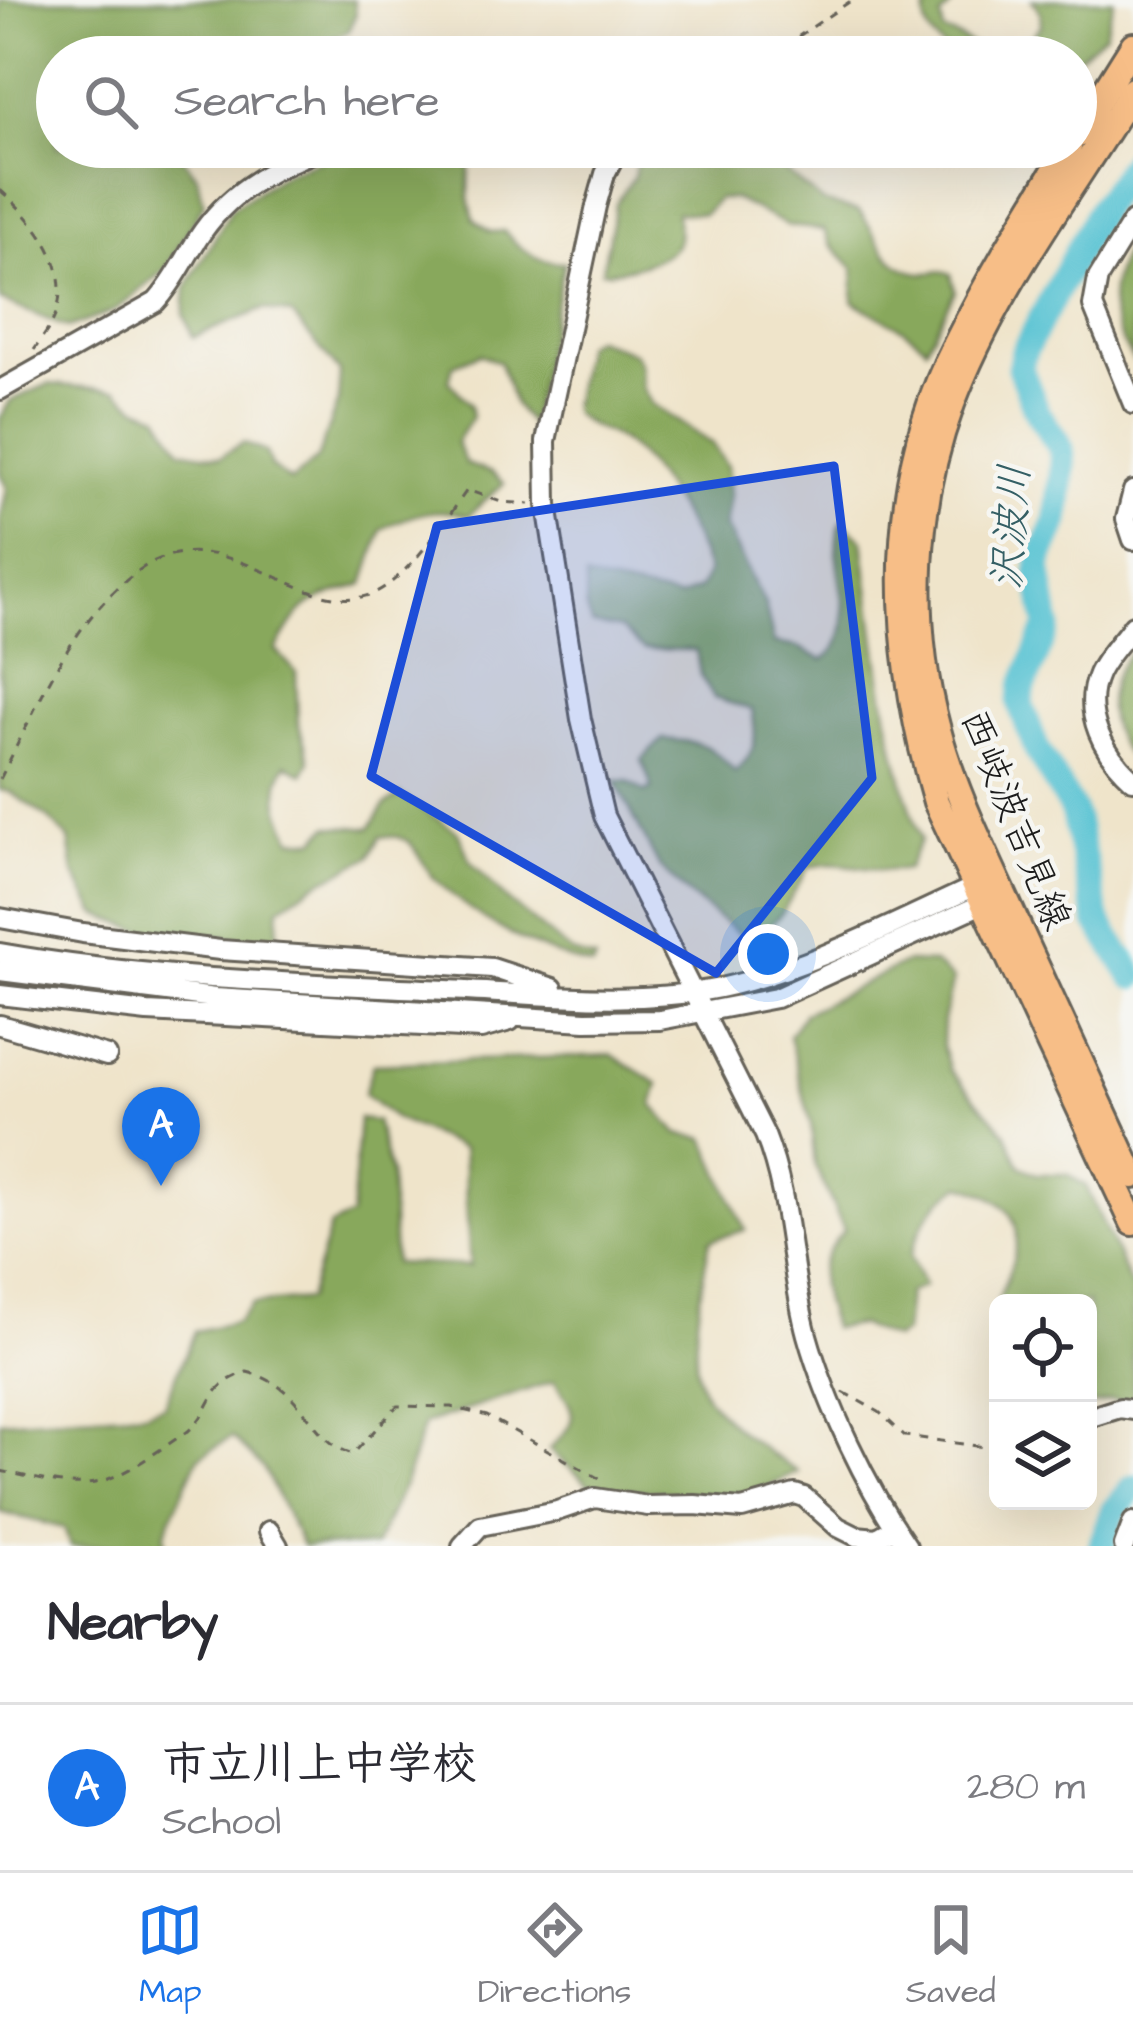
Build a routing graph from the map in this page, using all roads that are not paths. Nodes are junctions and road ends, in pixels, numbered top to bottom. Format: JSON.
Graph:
{"nodes":[{"id":1,"x":1133,"y":45,"type":"edge"},
{"id":2,"x":1133,"y":90,"type":"edge"},
{"id":3,"x":1097,"y":105,"type":"edge"},
{"id":4,"x":1097,"y":124,"type":"edge"},
{"id":5,"x":276,"y":168,"type":"edge"},
{"id":6,"x":610,"y":168,"type":"edge"},
{"id":7,"x":1059,"y":168,"type":"edge"},
{"id":8,"x":1133,"y":221,"type":"edge"},
{"id":9,"x":4,"y":388,"type":"edge"},
{"id":10,"x":1133,"y":404,"type":"edge"},
{"id":11,"x":1133,"y":491,"type":"edge"},
{"id":12,"x":1133,"y":540,"type":"edge"},
{"id":13,"x":1133,"y":626,"type":"edge"},
{"id":14,"x":1133,"y":780,"type":"edge"},
{"id":15,"x":985,"y":892,"type":"junction"},
{"id":16,"x":0,"y":918,"type":"edge"},
{"id":17,"x":0,"y":952,"type":"edge"},
{"id":18,"x":0,"y":971,"type":"edge"},
{"id":19,"x":691,"y":993,"type":"junction"},
{"id":20,"x":0,"y":995,"type":"edge"},
{"id":21,"x":572,"y":995,"type":"junction"},
{"id":22,"x":702,"y":1015,"type":"junction"},
{"id":23,"x":526,"y":1016,"type":"junction"},
{"id":24,"x":0,"y":1025,"type":"edge"},
{"id":25,"x":107,"y":1057,"type":"dead end"},
{"id":26,"x":1133,"y":1176,"type":"edge"},
{"id":27,"x":1133,"y":1223,"type":"edge"},
{"id":28,"x":1133,"y":1410,"type":"edge"},
{"id":29,"x":1097,"y":1415,"type":"edge"},
{"id":30,"x":1133,"y":1522,"type":"edge"},
{"id":31,"x":895,"y":1528,"type":"junction"},
{"id":32,"x":462,"y":1546,"type":"edge"},
{"id":33,"x":907,"y":1546,"type":"edge"},
{"id":34,"x":1124,"y":1546,"type":"edge"}],
"edges":[{"from":1,"to":3,"type":"main road","name":"西岐波吉見線"},
{"from":2,"to":4,"type":"main road","name":"西岐波吉見線"},
{"from":5,"to":9,"type":"street"},
{"from":6,"to":19,"type":"street"},
{"from":7,"to":15,"type":"main road","name":"西岐波吉見線"},
{"from":8,"to":10,"type":"street"},
{"from":11,"to":12,"type":"street"},
{"from":13,"to":14,"type":"street"},
{"from":15,"to":19,"type":"street"},
{"from":15,"to":22,"type":"street"},
{"from":15,"to":26,"type":"main road","name":"西岐波吉見線"},
{"from":15,"to":27,"type":"main road","name":"西岐波吉見線"},
{"from":16,"to":21,"type":"street"},
{"from":17,"to":21,"type":"street"},
{"from":18,"to":23,"type":"street"},
{"from":19,"to":21,"type":"street"},
{"from":19,"to":22,"type":"street"},
{"from":20,"to":23,"type":"street"},
{"from":22,"to":23,"type":"street"},
{"from":22,"to":31,"type":"street"},
{"from":24,"to":25,"type":"street"},
{"from":28,"to":29,"type":"street"},
{"from":30,"to":34,"type":"street"},
{"from":31,"to":32,"type":"street"},
{"from":31,"to":33,"type":"street"}]}
